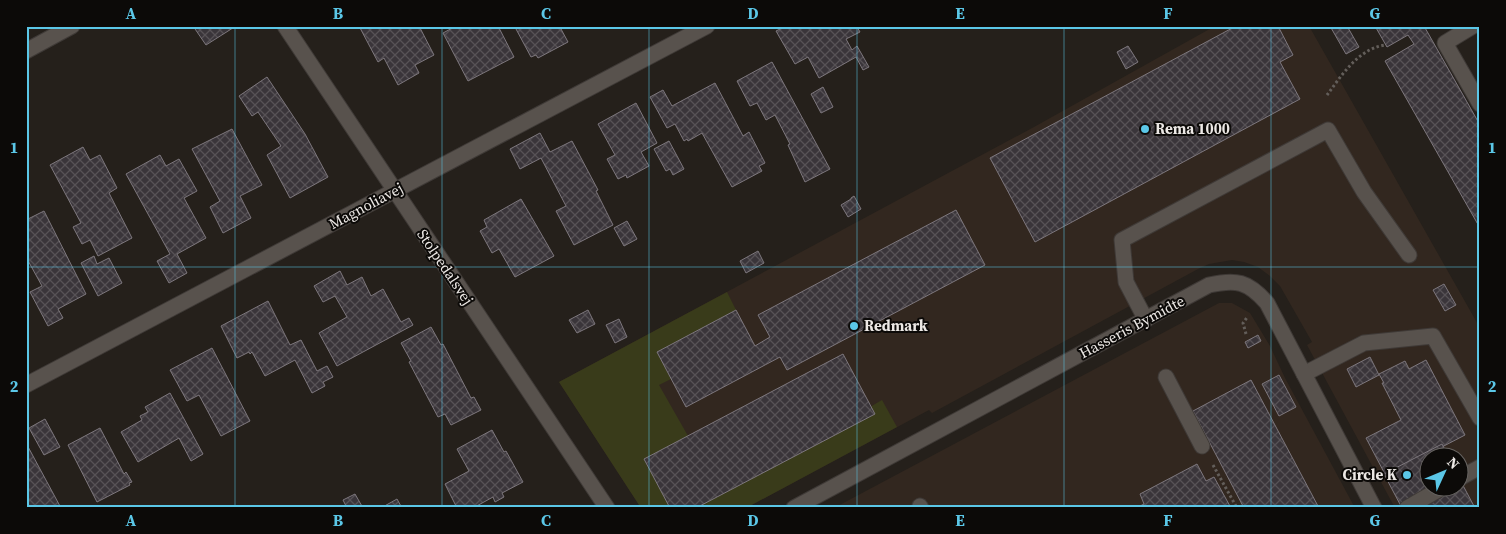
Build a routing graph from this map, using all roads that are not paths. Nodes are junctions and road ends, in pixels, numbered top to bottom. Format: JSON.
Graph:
{"nodes":[{"id":1,"x":72,"y":26,"type":"edge"},
{"id":2,"x":285,"y":26,"type":"edge"},
{"id":3,"x":707,"y":26,"type":"edge"},
{"id":4,"x":1473,"y":26,"type":"edge"},
{"id":5,"x":26,"y":51,"type":"edge"},
{"id":6,"x":1480,"y":104,"type":"edge"},
{"id":7,"x":394,"y":191,"type":"junction"},
{"id":8,"x":1409,"y":255,"type":"dead end"},
{"id":9,"x":1146,"y":320,"type":"junction"},
{"id":10,"x":1304,"y":374,"type":"junction"},
{"id":11,"x":1166,"y":377,"type":"dead end"},
{"id":12,"x":26,"y":385,"type":"edge"},
{"id":13,"x":1480,"y":418,"type":"edge"},
{"id":14,"x":1202,"y":446,"type":"road end"},
{"id":15,"x":1480,"y":467,"type":"edge"},
{"id":16,"x":1468,"y":474,"type":"edge"},
{"id":17,"x":1428,"y":496,"type":"edge"},
{"id":18,"x":607,"y":508,"type":"edge"},
{"id":19,"x":794,"y":508,"type":"edge"},
{"id":20,"x":1374,"y":508,"type":"edge"},
{"id":21,"x":1407,"y":508,"type":"edge"}],
"edges":[{"from":1,"to":5,"type":"street"},
{"from":2,"to":7,"type":"street","name":"Stolpedalsvej"},
{"from":3,"to":7,"type":"street","name":"Magnoliavej"},
{"from":4,"to":6,"type":"street"},
{"from":7,"to":12,"type":"street","name":"Magnoliavej"},
{"from":7,"to":18,"type":"street","name":"Stolpedalsvej"},
{"from":8,"to":9,"type":"street"},
{"from":9,"to":10,"type":"street","name":"Hasseris Bymidte"},
{"from":9,"to":19,"type":"street","name":"Hasseris Bymidte"},
{"from":10,"to":13,"type":"street"},
{"from":10,"to":20,"type":"street","name":"Hasseris Bymidte"},
{"from":11,"to":14,"type":"street"},
{"from":15,"to":16,"type":"street"},
{"from":17,"to":21,"type":"street"}]}
